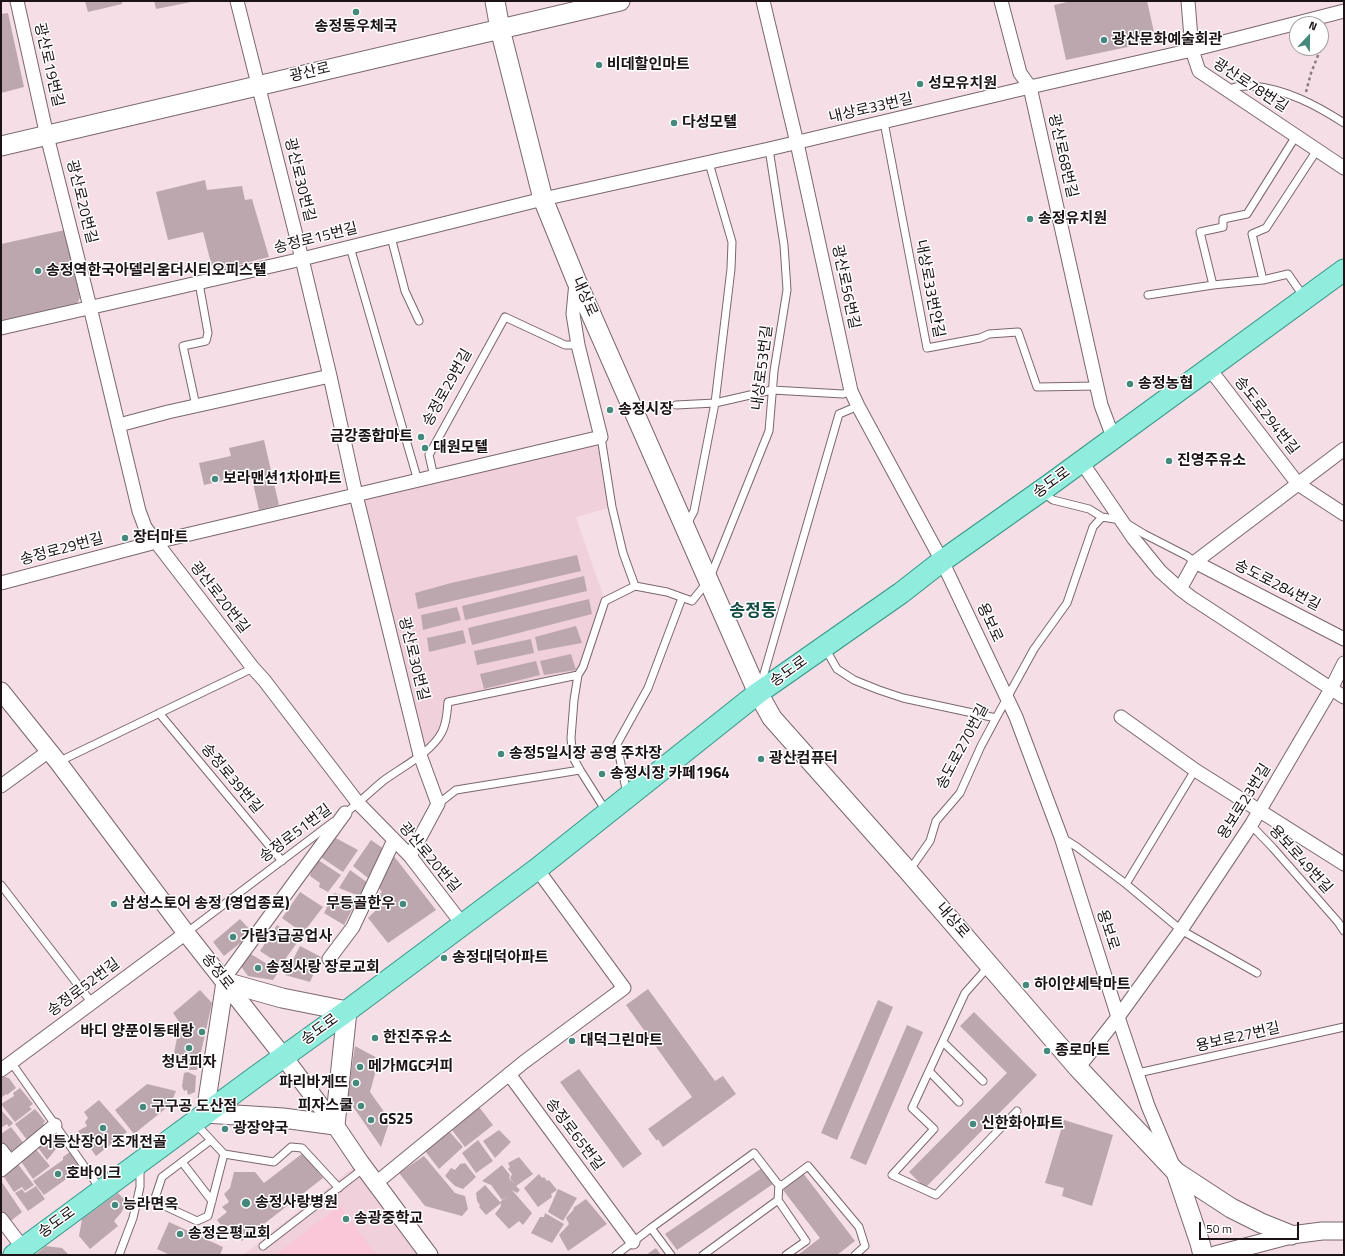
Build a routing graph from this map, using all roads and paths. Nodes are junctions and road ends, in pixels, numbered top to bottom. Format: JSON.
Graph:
{"nodes":[{"id":1,"x":17,"y":1,"type":"edge"},
{"id":2,"x":237,"y":1,"type":"edge"},
{"id":3,"x":495,"y":1,"type":"edge"},
{"id":4,"x":620,"y":1,"type":"edge"},
{"id":5,"x":763,"y":1,"type":"edge"},
{"id":6,"x":1001,"y":1,"type":"edge"},
{"id":7,"x":1188,"y":1,"type":"edge"},
{"id":8,"x":1344,"y":10,"type":"edge"},
{"id":9,"x":500,"y":29,"type":"junction"},
{"id":10,"x":1192,"y":50,"type":"junction"},
{"id":11,"x":1318,"y":56,"type":"edge"},
{"id":12,"x":259,"y":85,"type":"junction"},
{"id":13,"x":1030,"y":87,"type":"junction"},
{"id":14,"x":1228,"y":91,"type":"junction"},
{"id":15,"x":1304,"y":100,"type":"junction"},
{"id":16,"x":884,"y":122,"type":"junction"},
{"id":17,"x":1344,"y":124,"type":"edge"},
{"id":18,"x":48,"y":136,"type":"junction"},
{"id":19,"x":1296,"y":136,"type":"junction"},
{"id":20,"x":797,"y":143,"type":"junction"},
{"id":21,"x":1,"y":146,"type":"edge"},
{"id":22,"x":769,"y":150,"type":"junction"},
{"id":23,"x":1317,"y":150,"type":"junction"},
{"id":24,"x":709,"y":163,"type":"junction"},
{"id":25,"x":1344,"y":168,"type":"edge"},
{"id":26,"x":543,"y":198,"type":"junction"},
{"id":27,"x":391,"y":237,"type":"junction"},
{"id":28,"x":350,"y":247,"type":"junction"},
{"id":29,"x":302,"y":259,"type":"junction"},
{"id":30,"x":1344,"y":270,"type":"edge"},
{"id":31,"x":576,"y":280,"type":"junction"},
{"id":32,"x":1263,"y":280,"type":"junction"},
{"id":33,"x":198,"y":282,"type":"junction"},
{"id":34,"x":1213,"y":285,"type":"junction"},
{"id":35,"x":1148,"y":295,"type":"dead end"},
{"id":36,"x":1305,"y":298,"type":"junction"},
{"id":37,"x":90,"y":307,"type":"junction"},
{"id":38,"x":419,"y":321,"type":"dead end"},
{"id":39,"x":1,"y":328,"type":"edge"},
{"id":40,"x":578,"y":345,"type":"junction"},
{"id":41,"x":1209,"y":368,"type":"junction"},
{"id":42,"x":330,"y":376,"type":"junction"},
{"id":43,"x":1097,"y":386,"type":"junction"},
{"id":44,"x":772,"y":390,"type":"junction"},
{"id":45,"x":851,"y":391,"type":"junction"},
{"id":46,"x":714,"y":404,"type":"junction"},
{"id":47,"x":676,"y":405,"type":"dead end"},
{"id":48,"x":196,"y":406,"type":"junction"},
{"id":49,"x":858,"y":406,"type":"junction"},
{"id":50,"x":118,"y":425,"type":"junction"},
{"id":51,"x":601,"y":437,"type":"junction"},
{"id":52,"x":1113,"y":437,"type":"junction"},
{"id":53,"x":1344,"y":449,"type":"edge"},
{"id":54,"x":1081,"y":461,"type":"junction"},
{"id":55,"x":434,"y":477,"type":"junction"},
{"id":56,"x":418,"y":481,"type":"junction"},
{"id":57,"x":1298,"y":484,"type":"junction"},
{"id":58,"x":1041,"y":491,"type":"junction"},
{"id":59,"x":356,"y":495,"type":"junction"},
{"id":60,"x":1344,"y":514,"type":"edge"},
{"id":61,"x":1102,"y":517,"type":"junction"},
{"id":62,"x":1121,"y":520,"type":"junction"},
{"id":63,"x":686,"y":528,"type":"junction"},
{"id":64,"x":156,"y":542,"type":"junction"},
{"id":65,"x":942,"y":561,"type":"junction"},
{"id":66,"x":1195,"y":562,"type":"junction"},
{"id":67,"x":709,"y":580,"type":"junction"},
{"id":68,"x":1,"y":583,"type":"edge"},
{"id":69,"x":635,"y":586,"type":"junction"},
{"id":70,"x":1180,"y":588,"type":"junction"},
{"id":71,"x":682,"y":598,"type":"junction"},
{"id":72,"x":1344,"y":639,"type":"edge"},
{"id":73,"x":824,"y":647,"type":"junction"},
{"id":74,"x":1344,"y":663,"type":"edge"},
{"id":75,"x":253,"y":668,"type":"junction"},
{"id":76,"x":578,"y":675,"type":"junction"},
{"id":77,"x":1331,"y":689,"type":"junction"},
{"id":78,"x":1,"y":691,"type":"edge"},
{"id":79,"x":758,"y":693,"type":"junction"},
{"id":80,"x":1344,"y":697,"type":"edge"},
{"id":81,"x":1007,"y":698,"type":"junction"},
{"id":82,"x":159,"y":713,"type":"junction"},
{"id":83,"x":1120,"y":717,"type":"dead end"},
{"id":84,"x":996,"y":718,"type":"junction"},
{"id":85,"x":420,"y":755,"type":"junction"},
{"id":86,"x":54,"y":757,"type":"junction"},
{"id":87,"x":580,"y":770,"type":"junction"},
{"id":88,"x":1195,"y":770,"type":"junction"},
{"id":89,"x":1,"y":786,"type":"edge"},
{"id":90,"x":627,"y":796,"type":"junction"},
{"id":91,"x":358,"y":803,"type":"junction"},
{"id":92,"x":438,"y":804,"type":"junction"},
{"id":93,"x":1260,"y":810,"type":"junction"},
{"id":94,"x":345,"y":813,"type":"junction"},
{"id":95,"x":607,"y":813,"type":"junction"},
{"id":96,"x":1250,"y":825,"type":"junction"},
{"id":97,"x":1061,"y":837,"type":"junction"},
{"id":98,"x":394,"y":840,"type":"junction"},
{"id":99,"x":410,"y":856,"type":"junction"},
{"id":100,"x":282,"y":862,"type":"junction"},
{"id":101,"x":1344,"y":864,"type":"edge"},
{"id":102,"x":537,"y":869,"type":"junction"},
{"id":103,"x":909,"y":872,"type":"junction"},
{"id":104,"x":1126,"y":884,"type":"junction"},
{"id":105,"x":1,"y":885,"type":"edge"},
{"id":106,"x":463,"y":925,"type":"junction"},
{"id":107,"x":1181,"y":930,"type":"junction"},
{"id":108,"x":1344,"y":931,"type":"edge"},
{"id":109,"x":186,"y":933,"type":"junction"},
{"id":110,"x":329,"y":959,"type":"dead end"},
{"id":111,"x":990,"y":964,"type":"junction"},
{"id":112,"x":1257,"y":973,"type":"dead end"},
{"id":113,"x":224,"y":981,"type":"junction"},
{"id":114,"x":92,"y":1003,"type":"junction"},
{"id":115,"x":347,"y":1011,"type":"junction"},
{"id":116,"x":1118,"y":1017,"type":"junction"},
{"id":117,"x":1344,"y":1027,"type":"edge"},
{"id":118,"x":943,"y":1042,"type":"junction"},
{"id":119,"x":283,"y":1056,"type":"junction"},
{"id":120,"x":6,"y":1066,"type":"edge"},
{"id":121,"x":1078,"y":1068,"type":"junction"},
{"id":122,"x":929,"y":1071,"type":"junction"},
{"id":123,"x":1138,"y":1073,"type":"junction"},
{"id":124,"x":509,"y":1074,"type":"junction"},
{"id":125,"x":983,"y":1081,"type":"dead end"},
{"id":126,"x":959,"y":1102,"type":"dead end"},
{"id":127,"x":1018,"y":1111,"type":"dead end"},
{"id":128,"x":200,"y":1117,"type":"junction"},
{"id":129,"x":55,"y":1125,"type":"junction"},
{"id":130,"x":334,"y":1125,"type":"junction"},
{"id":131,"x":212,"y":1140,"type":"junction"},
{"id":132,"x":1,"y":1150,"type":"edge"},
{"id":133,"x":224,"y":1154,"type":"junction"},
{"id":134,"x":140,"y":1162,"type":"junction"},
{"id":135,"x":182,"y":1162,"type":"junction"},
{"id":136,"x":6,"y":1166,"type":"edge"},
{"id":137,"x":365,"y":1168,"type":"junction"},
{"id":138,"x":1176,"y":1172,"type":"junction"},
{"id":139,"x":376,"y":1182,"type":"junction"},
{"id":140,"x":779,"y":1184,"type":"junction"},
{"id":141,"x":339,"y":1188,"type":"junction"},
{"id":142,"x":101,"y":1190,"type":"junction"},
{"id":143,"x":778,"y":1200,"type":"junction"},
{"id":144,"x":212,"y":1201,"type":"junction"},
{"id":145,"x":1,"y":1219,"type":"edge"},
{"id":146,"x":651,"y":1228,"type":"junction"},
{"id":147,"x":1344,"y":1231,"type":"edge"},
{"id":148,"x":1291,"y":1235,"type":"junction"},
{"id":149,"x":633,"y":1242,"type":"junction"},
{"id":150,"x":263,"y":1246,"type":"dead end"},
{"id":151,"x":18,"y":1251,"type":"edge"},
{"id":152,"x":119,"y":1255,"type":"edge"},
{"id":153,"x":429,"y":1255,"type":"edge"},
{"id":154,"x":616,"y":1255,"type":"edge"},
{"id":155,"x":671,"y":1255,"type":"edge"},
{"id":156,"x":703,"y":1255,"type":"edge"},
{"id":157,"x":786,"y":1255,"type":"edge"},
{"id":158,"x":856,"y":1255,"type":"edge"},
{"id":159,"x":1203,"y":1255,"type":"edge"},
{"id":160,"x":1215,"y":1255,"type":"edge"}],
"edges":[{"from":1,"to":18,"type":"street","name":"광산로19번길"},
{"from":2,"to":12,"type":"street","name":"광산로30번길"},
{"from":3,"to":9,"type":"main road","name":"내상로"},
{"from":4,"to":9,"type":"main road","name":"광산로"},
{"from":5,"to":20,"type":"street","name":"광산로56번길"},
{"from":6,"to":13,"type":"street","name":"광산로68번길"},
{"from":7,"to":10,"type":"street","name":"광산로78번길"},
{"from":8,"to":10,"type":"street","name":"내상로33번길"},
{"from":9,"to":12,"type":"main road","name":"광산로"},
{"from":9,"to":26,"type":"main road","name":"내상로"},
{"from":10,"to":13,"type":"street","name":"내상로33번길"},
{"from":10,"to":14,"type":"street","name":"광산로78번길"},
{"from":11,"to":15,"type":"path"},
{"from":12,"to":18,"type":"main road","name":"광산로"},
{"from":12,"to":29,"type":"street","name":"광산로30번길"},
{"from":13,"to":16,"type":"street","name":"내상로33번길"},
{"from":13,"to":43,"type":"street","name":"광산로68번길"},
{"from":14,"to":15,"type":"lane"},
{"from":14,"to":19,"type":"street","name":"광산로78번길"},
{"from":15,"to":17,"type":"lane"},
{"from":16,"to":20,"type":"street","name":"내상로33번길"},
{"from":16,"to":43,"type":"lane","name":"내상로33번안길"},
{"from":18,"to":21,"type":"main road","name":"광산로"},
{"from":18,"to":37,"type":"street","name":"광산로20번길"},
{"from":19,"to":23,"type":"street","name":"광산로78번길"},
{"from":19,"to":34,"type":"lane"},
{"from":20,"to":22,"type":"street","name":"내상로33번길"},
{"from":20,"to":45,"type":"street","name":"광산로56번길"},
{"from":22,"to":24,"type":"street","name":"내상로33번길"},
{"from":22,"to":44,"type":"lane","name":"내상로53번길"},
{"from":23,"to":25,"type":"street","name":"광산로78번길"},
{"from":23,"to":32,"type":"lane"},
{"from":24,"to":26,"type":"street","name":"내상로33번길"},
{"from":24,"to":46,"type":"lane"},
{"from":26,"to":27,"type":"street","name":"송정로15번길"},
{"from":26,"to":31,"type":"main road","name":"내상로"},
{"from":27,"to":28,"type":"street","name":"송정로15번길"},
{"from":27,"to":38,"type":"lane"},
{"from":28,"to":29,"type":"street","name":"송정로15번길"},
{"from":28,"to":56,"type":"lane"},
{"from":29,"to":33,"type":"street","name":"송정로15번길"},
{"from":29,"to":42,"type":"street","name":"광산로30번길"},
{"from":30,"to":36,"type":"main road","name":"송도로"},
{"from":31,"to":40,"type":"street"},
{"from":31,"to":63,"type":"main road","name":"내상로"},
{"from":32,"to":34,"type":"lane"},
{"from":32,"to":36,"type":"lane"},
{"from":33,"to":37,"type":"street","name":"송정로15번길"},
{"from":33,"to":48,"type":"lane"},
{"from":34,"to":35,"type":"lane"},
{"from":36,"to":41,"type":"main road","name":"송도로"},
{"from":37,"to":39,"type":"street","name":"송정로15번길"},
{"from":37,"to":50,"type":"street","name":"광산로20번길"},
{"from":40,"to":51,"type":"street"},
{"from":40,"to":55,"type":"lane","name":"송정로29번길"},
{"from":41,"to":52,"type":"main road","name":"송도로"},
{"from":41,"to":57,"type":"street","name":"송도로294번길"},
{"from":42,"to":48,"type":"street"},
{"from":42,"to":59,"type":"street","name":"광산로30번길"},
{"from":43,"to":52,"type":"street","name":"광산로68번길"},
{"from":44,"to":45,"type":"lane"},
{"from":44,"to":46,"type":"lane"},
{"from":44,"to":67,"type":"lane","name":"내상로53번길"},
{"from":45,"to":49,"type":"street","name":"광산로56번길"},
{"from":46,"to":47,"type":"lane"},
{"from":46,"to":63,"type":"lane"},
{"from":48,"to":50,"type":"street"},
{"from":49,"to":65,"type":"street","name":"광산로56번길"},
{"from":49,"to":79,"type":"lane","name":"송도로"},
{"from":50,"to":64,"type":"street","name":"광산로20번길"},
{"from":51,"to":55,"type":"street","name":"송정로29번길"},
{"from":51,"to":69,"type":"lane"},
{"from":52,"to":54,"type":"main road","name":"송도로"},
{"from":53,"to":57,"type":"street"},
{"from":54,"to":58,"type":"main road","name":"송도로"},
{"from":54,"to":62,"type":"street"},
{"from":55,"to":56,"type":"street","name":"송정로29번길"},
{"from":56,"to":59,"type":"street","name":"송정로29번길"},
{"from":57,"to":60,"type":"street","name":"송도로294번길"},
{"from":57,"to":66,"type":"street"},
{"from":58,"to":61,"type":"lane"},
{"from":58,"to":65,"type":"main road","name":"송도로"},
{"from":59,"to":64,"type":"street","name":"송정로29번길"},
{"from":59,"to":85,"type":"street","name":"광산로30번길"},
{"from":61,"to":62,"type":"lane"},
{"from":61,"to":81,"type":"lane"},
{"from":62,"to":66,"type":"lane"},
{"from":62,"to":70,"type":"street"},
{"from":63,"to":67,"type":"main road","name":"내상로"},
{"from":64,"to":68,"type":"street","name":"송정로29번길"},
{"from":64,"to":75,"type":"street","name":"광산로20번길"},
{"from":65,"to":73,"type":"main road","name":"송도로"},
{"from":65,"to":81,"type":"street","name":"용보로"},
{"from":66,"to":70,"type":"street"},
{"from":66,"to":72,"type":"street","name":"송도로284번길"},
{"from":67,"to":71,"type":"lane"},
{"from":67,"to":79,"type":"main road","name":"내상로"},
{"from":69,"to":71,"type":"lane"},
{"from":69,"to":76,"type":"lane"},
{"from":70,"to":77,"type":"street"},
{"from":71,"to":90,"type":"lane"},
{"from":73,"to":79,"type":"main road","name":"송도로"},
{"from":73,"to":84,"type":"lane"},
{"from":74,"to":77,"type":"street","name":"용보로23번길"},
{"from":75,"to":82,"type":"lane"},
{"from":75,"to":91,"type":"street","name":"광산로20번길"},
{"from":76,"to":85,"type":"lane","name":"송정로51번길"},
{"from":76,"to":87,"type":"lane"},
{"from":77,"to":80,"type":"street"},
{"from":77,"to":93,"type":"street","name":"용보로23번길"},
{"from":78,"to":86,"type":"street","name":"송정로"},
{"from":79,"to":90,"type":"main road","name":"송도로"},
{"from":79,"to":103,"type":"main road","name":"내상로"},
{"from":81,"to":84,"type":"lane","name":"송도로270번길"},
{"from":81,"to":97,"type":"street","name":"용보로"},
{"from":82,"to":86,"type":"lane"},
{"from":82,"to":100,"type":"lane","name":"송정로39번길"},
{"from":83,"to":88,"type":"street"},
{"from":84,"to":103,"type":"lane","name":"송도로270번길"},
{"from":85,"to":91,"type":"lane","name":"송정로51번길"},
{"from":85,"to":92,"type":"street","name":"광산로30번길"},
{"from":86,"to":89,"type":"street"},
{"from":86,"to":109,"type":"street","name":"송정로"},
{"from":87,"to":92,"type":"lane"},
{"from":87,"to":95,"type":"lane"},
{"from":88,"to":93,"type":"street"},
{"from":88,"to":104,"type":"lane"},
{"from":90,"to":95,"type":"main road","name":"송도로"},
{"from":91,"to":94,"type":"lane","name":"송정로51번길"},
{"from":91,"to":98,"type":"street","name":"광산로20번길"},
{"from":92,"to":99,"type":"street"},
{"from":93,"to":96,"type":"street","name":"용보로23번길"},
{"from":93,"to":101,"type":"street"},
{"from":94,"to":100,"type":"lane","name":"송정로51번길"},
{"from":94,"to":113,"type":"street"},
{"from":95,"to":102,"type":"main road","name":"송도로"},
{"from":96,"to":107,"type":"street","name":"용보로23번길"},
{"from":96,"to":108,"type":"lane","name":"용보로49번길"},
{"from":97,"to":104,"type":"lane"},
{"from":97,"to":116,"type":"street","name":"용보로"},
{"from":98,"to":99,"type":"street","name":"광산로20번길"},
{"from":98,"to":110,"type":"street"},
{"from":99,"to":106,"type":"street","name":"광산로20번길"},
{"from":100,"to":109,"type":"lane","name":"송정로51번길"},
{"from":102,"to":106,"type":"main road","name":"송도로"},
{"from":102,"to":124,"type":"street"},
{"from":103,"to":111,"type":"main road","name":"내상로"},
{"from":104,"to":107,"type":"lane"},
{"from":105,"to":114,"type":"lane"},
{"from":106,"to":115,"type":"main road","name":"송도로"},
{"from":107,"to":112,"type":"lane"},
{"from":107,"to":116,"type":"street","name":"용보로23번길"},
{"from":109,"to":113,"type":"street","name":"송정로"},
{"from":109,"to":114,"type":"street","name":"송정로52번길"},
{"from":111,"to":118,"type":"lane"},
{"from":111,"to":121,"type":"main road","name":"내상로"},
{"from":113,"to":115,"type":"main road"},
{"from":113,"to":119,"type":"street","name":"송정로"},
{"from":113,"to":128,"type":"street"},
{"from":114,"to":120,"type":"street","name":"송정로52번길"},
{"from":115,"to":119,"type":"main road","name":"송도로"},
{"from":115,"to":130,"type":"main road"},
{"from":116,"to":121,"type":"street","name":"용보로23번길"},
{"from":116,"to":123,"type":"street","name":"용보로"},
{"from":117,"to":123,"type":"lane","name":"용보로27번길"},
{"from":118,"to":122,"type":"lane"},
{"from":118,"to":125,"type":"lane"},
{"from":119,"to":128,"type":"main road","name":"송도로"},
{"from":119,"to":130,"type":"street","name":"송정로"},
{"from":120,"to":129,"type":"lane"},
{"from":121,"to":138,"type":"main road","name":"내상로"},
{"from":122,"to":126,"type":"lane"},
{"from":122,"to":127,"type":"lane"},
{"from":123,"to":138,"type":"street","name":"용보로"},
{"from":124,"to":139,"type":"street"},
{"from":124,"to":149,"type":"street","name":"송정로65번길"},
{"from":128,"to":130,"type":"main road"},
{"from":128,"to":131,"type":"lane"},
{"from":128,"to":134,"type":"main road","name":"송도로"},
{"from":129,"to":136,"type":"street"},
{"from":129,"to":142,"type":"lane"},
{"from":130,"to":137,"type":"street","name":"송정로"},
{"from":131,"to":133,"type":"lane"},
{"from":131,"to":135,"type":"lane"},
{"from":132,"to":136,"type":"street"},
{"from":133,"to":141,"type":"lane"},
{"from":133,"to":144,"type":"lane"},
{"from":134,"to":142,"type":"main road","name":"송도로"},
{"from":134,"to":152,"type":"lane"},
{"from":135,"to":144,"type":"lane"},
{"from":135,"to":144,"type":"lane"},
{"from":137,"to":139,"type":"street","name":"송정로"},
{"from":137,"to":141,"type":"lane"},
{"from":138,"to":148,"type":"main road"},
{"from":138,"to":159,"type":"main road","name":"내상로"},
{"from":139,"to":153,"type":"street","name":"송정로"},
{"from":140,"to":143,"type":"lane"},
{"from":140,"to":146,"type":"lane"},
{"from":140,"to":158,"type":"lane"},
{"from":141,"to":150,"type":"lane"},
{"from":142,"to":151,"type":"main road","name":"송도로"},
{"from":143,"to":156,"type":"lane"},
{"from":143,"to":157,"type":"lane"},
{"from":145,"to":151,"type":"street"},
{"from":146,"to":149,"type":"lane"},
{"from":146,"to":155,"type":"lane"},
{"from":147,"to":148,"type":"street"},
{"from":148,"to":160,"type":"street"},
{"from":149,"to":154,"type":"lane"}]}
